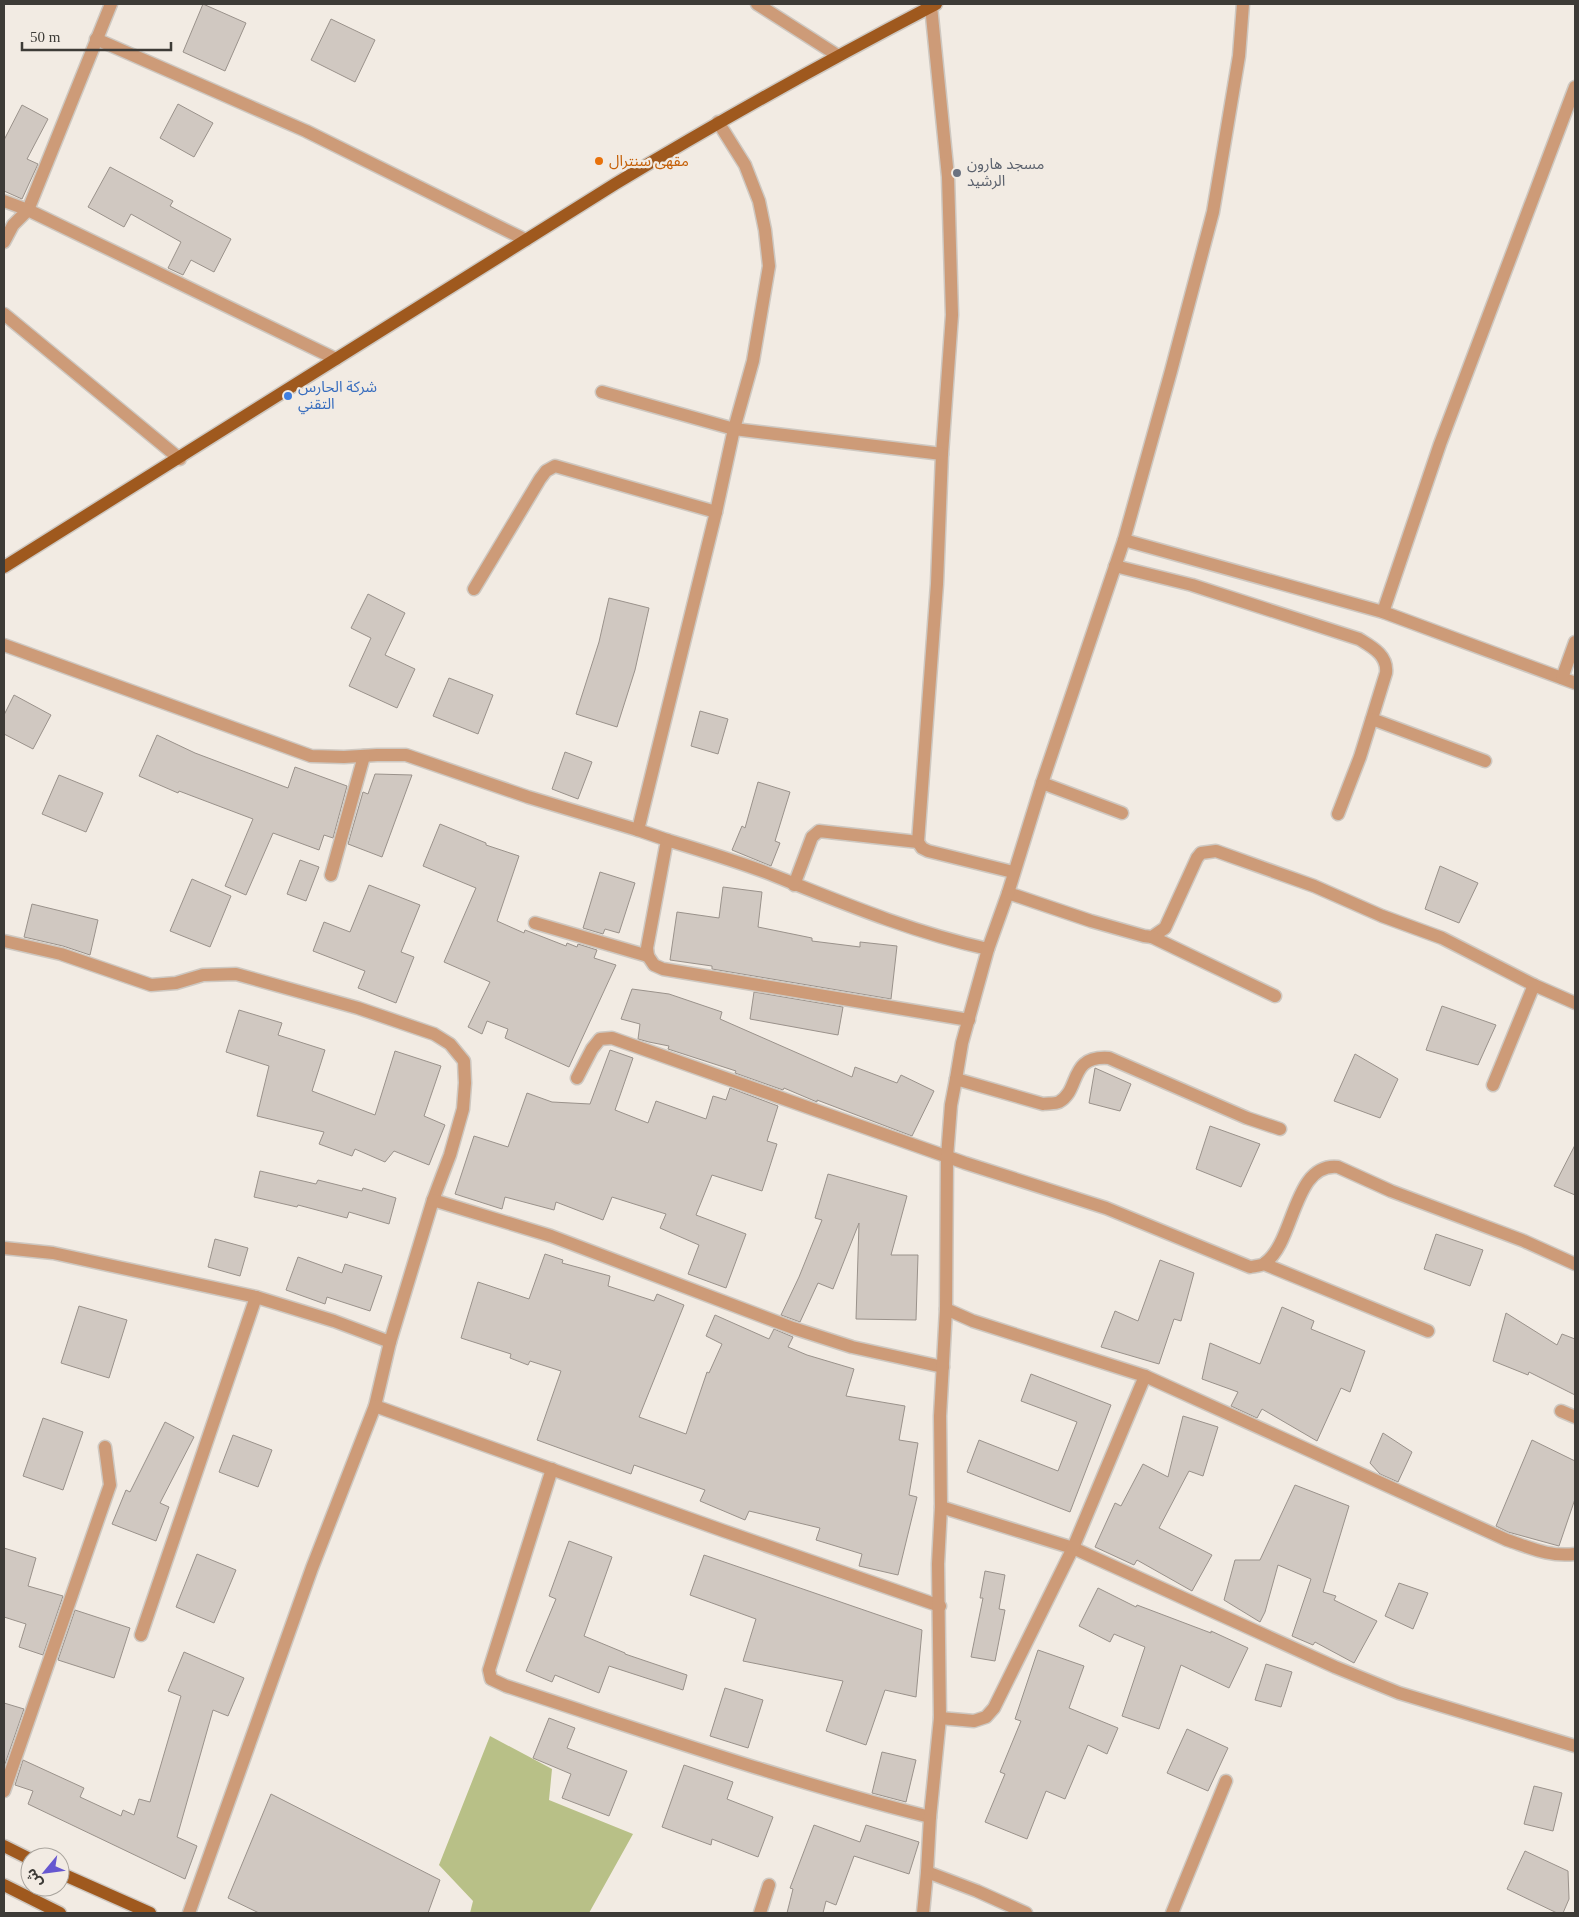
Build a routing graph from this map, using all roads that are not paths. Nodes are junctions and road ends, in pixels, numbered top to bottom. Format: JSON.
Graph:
{"nodes":[{"id":1,"x":111,"y":4,"type":"edge"},
{"id":2,"x":757,"y":4,"type":"edge"},
{"id":3,"x":1244,"y":4,"type":"edge"},
{"id":4,"x":934,"y":5,"type":"edge"},
{"id":5,"x":96,"y":39,"type":"junction"},
{"id":6,"x":837,"y":55,"type":"junction"},
{"id":7,"x":1575,"y":87,"type":"edge"},
{"id":8,"x":718,"y":122,"type":"junction"},
{"id":9,"x":4,"y":201,"type":"edge"},
{"id":10,"x":28,"y":210,"type":"junction"},
{"id":11,"x":526,"y":240,"type":"junction"},
{"id":12,"x":4,"y":242,"type":"edge"},
{"id":13,"x":4,"y":314,"type":"edge"},
{"id":14,"x":336,"y":359,"type":"junction"},
{"id":15,"x":602,"y":392,"type":"dead end"},
{"id":16,"x":734,"y":429,"type":"junction"},
{"id":17,"x":942,"y":454,"type":"junction"},
{"id":18,"x":180,"y":459,"type":"junction"},
{"id":19,"x":716,"y":512,"type":"junction"},
{"id":20,"x":1124,"y":540,"type":"junction"},
{"id":21,"x":1115,"y":566,"type":"junction"},
{"id":22,"x":4,"y":568,"type":"edge"},
{"id":23,"x":474,"y":589,"type":"dead end"},
{"id":24,"x":1383,"y":612,"type":"junction"},
{"id":25,"x":1575,"y":642,"type":"edge"},
{"id":26,"x":4,"y":645,"type":"edge"},
{"id":27,"x":1562,"y":678,"type":"junction"},
{"id":28,"x":1575,"y":683,"type":"edge"},
{"id":29,"x":1372,"y":719,"type":"junction"},
{"id":30,"x":364,"y":756,"type":"junction"},
{"id":31,"x":1486,"y":761,"type":"dead end"},
{"id":32,"x":1042,"y":783,"type":"junction"},
{"id":33,"x":1122,"y":813,"type":"dead end"},
{"id":34,"x":1338,"y":814,"type":"dead end"},
{"id":35,"x":638,"y":830,"type":"junction"},
{"id":36,"x":667,"y":840,"type":"junction"},
{"id":37,"x":918,"y":842,"type":"junction"},
{"id":38,"x":1013,"y":872,"type":"junction"},
{"id":39,"x":331,"y":875,"type":"dead end"},
{"id":40,"x":794,"y":885,"type":"junction"},
{"id":41,"x":1008,"y":893,"type":"junction"},
{"id":42,"x":534,"y":923,"type":"dead end"},
{"id":43,"x":1152,"y":937,"type":"junction"},
{"id":44,"x":4,"y":941,"type":"edge"},
{"id":45,"x":988,"y":949,"type":"junction"},
{"id":46,"x":648,"y":956,"type":"junction"},
{"id":47,"x":1534,"y":985,"type":"junction"},
{"id":48,"x":1275,"y":996,"type":"dead end"},
{"id":49,"x":1575,"y":1003,"type":"edge"},
{"id":50,"x":968,"y":1020,"type":"junction"},
{"id":51,"x":577,"y":1078,"type":"dead end"},
{"id":52,"x":956,"y":1079,"type":"junction"},
{"id":53,"x":1493,"y":1084,"type":"dead end"},
{"id":54,"x":1280,"y":1130,"type":"dead end"},
{"id":55,"x":947,"y":1157,"type":"junction"},
{"id":56,"x":433,"y":1200,"type":"junction"},
{"id":57,"x":4,"y":1248,"type":"edge"},
{"id":58,"x":1264,"y":1264,"type":"junction"},
{"id":59,"x":1575,"y":1264,"type":"edge"},
{"id":60,"x":256,"y":1297,"type":"junction"},
{"id":61,"x":946,"y":1309,"type":"junction"},
{"id":62,"x":1428,"y":1331,"type":"dead end"},
{"id":63,"x":390,"y":1342,"type":"junction"},
{"id":64,"x":943,"y":1367,"type":"junction"},
{"id":65,"x":1145,"y":1376,"type":"junction"},
{"id":66,"x":375,"y":1406,"type":"junction"},
{"id":67,"x":1561,"y":1411,"type":"dead end"},
{"id":68,"x":1575,"y":1416,"type":"edge"},
{"id":69,"x":106,"y":1447,"type":"dead end"},
{"id":70,"x":552,"y":1469,"type":"junction"},
{"id":71,"x":941,"y":1507,"type":"junction"},
{"id":72,"x":1073,"y":1548,"type":"junction"},
{"id":73,"x":1575,"y":1554,"type":"edge"},
{"id":74,"x":940,"y":1606,"type":"junction"},
{"id":75,"x":141,"y":1635,"type":"dead end"},
{"id":76,"x":940,"y":1718,"type":"junction"},
{"id":77,"x":1575,"y":1746,"type":"edge"},
{"id":78,"x":1226,"y":1781,"type":"dead end"},
{"id":79,"x":4,"y":1791,"type":"edge"},
{"id":80,"x":930,"y":1817,"type":"junction"},
{"id":81,"x":4,"y":1846,"type":"edge"},
{"id":82,"x":20,"y":1854,"type":"edge"},
{"id":83,"x":928,"y":1872,"type":"junction"},
{"id":84,"x":70,"y":1877,"type":"edge"},
{"id":85,"x":4,"y":1885,"type":"edge"},
{"id":86,"x":769,"y":1885,"type":"dead end"},
{"id":87,"x":60,"y":1913,"type":"edge"},
{"id":88,"x":150,"y":1913,"type":"edge"},
{"id":89,"x":190,"y":1913,"type":"edge"},
{"id":90,"x":760,"y":1913,"type":"edge"},
{"id":91,"x":923,"y":1913,"type":"edge"},
{"id":92,"x":1026,"y":1913,"type":"edge"},
{"id":93,"x":1172,"y":1913,"type":"edge"}],
"edges":[{"from":1,"to":5,"type":"street"},
{"from":2,"to":6,"type":"street"},
{"from":3,"to":20,"type":"street"},
{"from":4,"to":6,"type":"main road"},
{"from":4,"to":17,"type":"street"},
{"from":5,"to":10,"type":"street"},
{"from":5,"to":11,"type":"street"},
{"from":6,"to":8,"type":"main road"},
{"from":7,"to":24,"type":"street"},
{"from":8,"to":11,"type":"main road"},
{"from":8,"to":16,"type":"street"},
{"from":9,"to":10,"type":"street"},
{"from":10,"to":12,"type":"street"},
{"from":10,"to":14,"type":"street"},
{"from":11,"to":14,"type":"main road"},
{"from":13,"to":18,"type":"street"},
{"from":14,"to":18,"type":"main road"},
{"from":15,"to":16,"type":"street"},
{"from":16,"to":17,"type":"street"},
{"from":16,"to":19,"type":"street"},
{"from":17,"to":37,"type":"street"},
{"from":18,"to":22,"type":"main road"},
{"from":19,"to":23,"type":"street"},
{"from":19,"to":35,"type":"street"},
{"from":20,"to":21,"type":"street"},
{"from":20,"to":24,"type":"street"},
{"from":21,"to":29,"type":"street"},
{"from":21,"to":32,"type":"street"},
{"from":24,"to":27,"type":"street"},
{"from":25,"to":27,"type":"street"},
{"from":26,"to":30,"type":"street"},
{"from":27,"to":28,"type":"street"},
{"from":29,"to":31,"type":"street"},
{"from":29,"to":34,"type":"street"},
{"from":30,"to":35,"type":"street"},
{"from":30,"to":39,"type":"street"},
{"from":32,"to":33,"type":"street"},
{"from":32,"to":38,"type":"street"},
{"from":35,"to":36,"type":"street"},
{"from":36,"to":40,"type":"street"},
{"from":36,"to":46,"type":"street"},
{"from":37,"to":38,"type":"street"},
{"from":37,"to":40,"type":"street"},
{"from":38,"to":41,"type":"street"},
{"from":40,"to":45,"type":"street"},
{"from":41,"to":43,"type":"street"},
{"from":41,"to":45,"type":"street"},
{"from":42,"to":46,"type":"street"},
{"from":43,"to":47,"type":"street"},
{"from":43,"to":48,"type":"street"},
{"from":44,"to":56,"type":"street"},
{"from":45,"to":50,"type":"street"},
{"from":46,"to":50,"type":"street"},
{"from":47,"to":49,"type":"street"},
{"from":47,"to":53,"type":"street"},
{"from":50,"to":52,"type":"street"},
{"from":51,"to":55,"type":"street"},
{"from":52,"to":54,"type":"street"},
{"from":52,"to":55,"type":"street"},
{"from":55,"to":58,"type":"street"},
{"from":55,"to":61,"type":"street"},
{"from":56,"to":63,"type":"street"},
{"from":56,"to":64,"type":"street"},
{"from":57,"to":60,"type":"street"},
{"from":58,"to":59,"type":"street"},
{"from":58,"to":62,"type":"street"},
{"from":60,"to":63,"type":"street"},
{"from":60,"to":75,"type":"street"},
{"from":61,"to":64,"type":"street"},
{"from":61,"to":65,"type":"street"},
{"from":63,"to":66,"type":"street"},
{"from":64,"to":71,"type":"street"},
{"from":65,"to":72,"type":"street"},
{"from":65,"to":73,"type":"street"},
{"from":66,"to":70,"type":"street"},
{"from":66,"to":89,"type":"street"},
{"from":67,"to":68,"type":"street"},
{"from":69,"to":79,"type":"street"},
{"from":70,"to":74,"type":"street"},
{"from":70,"to":80,"type":"street"},
{"from":71,"to":72,"type":"street"},
{"from":71,"to":74,"type":"street"},
{"from":72,"to":76,"type":"street"},
{"from":72,"to":77,"type":"street"},
{"from":74,"to":76,"type":"street"},
{"from":76,"to":80,"type":"street"},
{"from":78,"to":93,"type":"street"},
{"from":80,"to":83,"type":"street"},
{"from":81,"to":82,"type":"main road"},
{"from":83,"to":91,"type":"street"},
{"from":83,"to":92,"type":"street"},
{"from":84,"to":88,"type":"main road"},
{"from":85,"to":87,"type":"main road"},
{"from":86,"to":90,"type":"street"}]}
